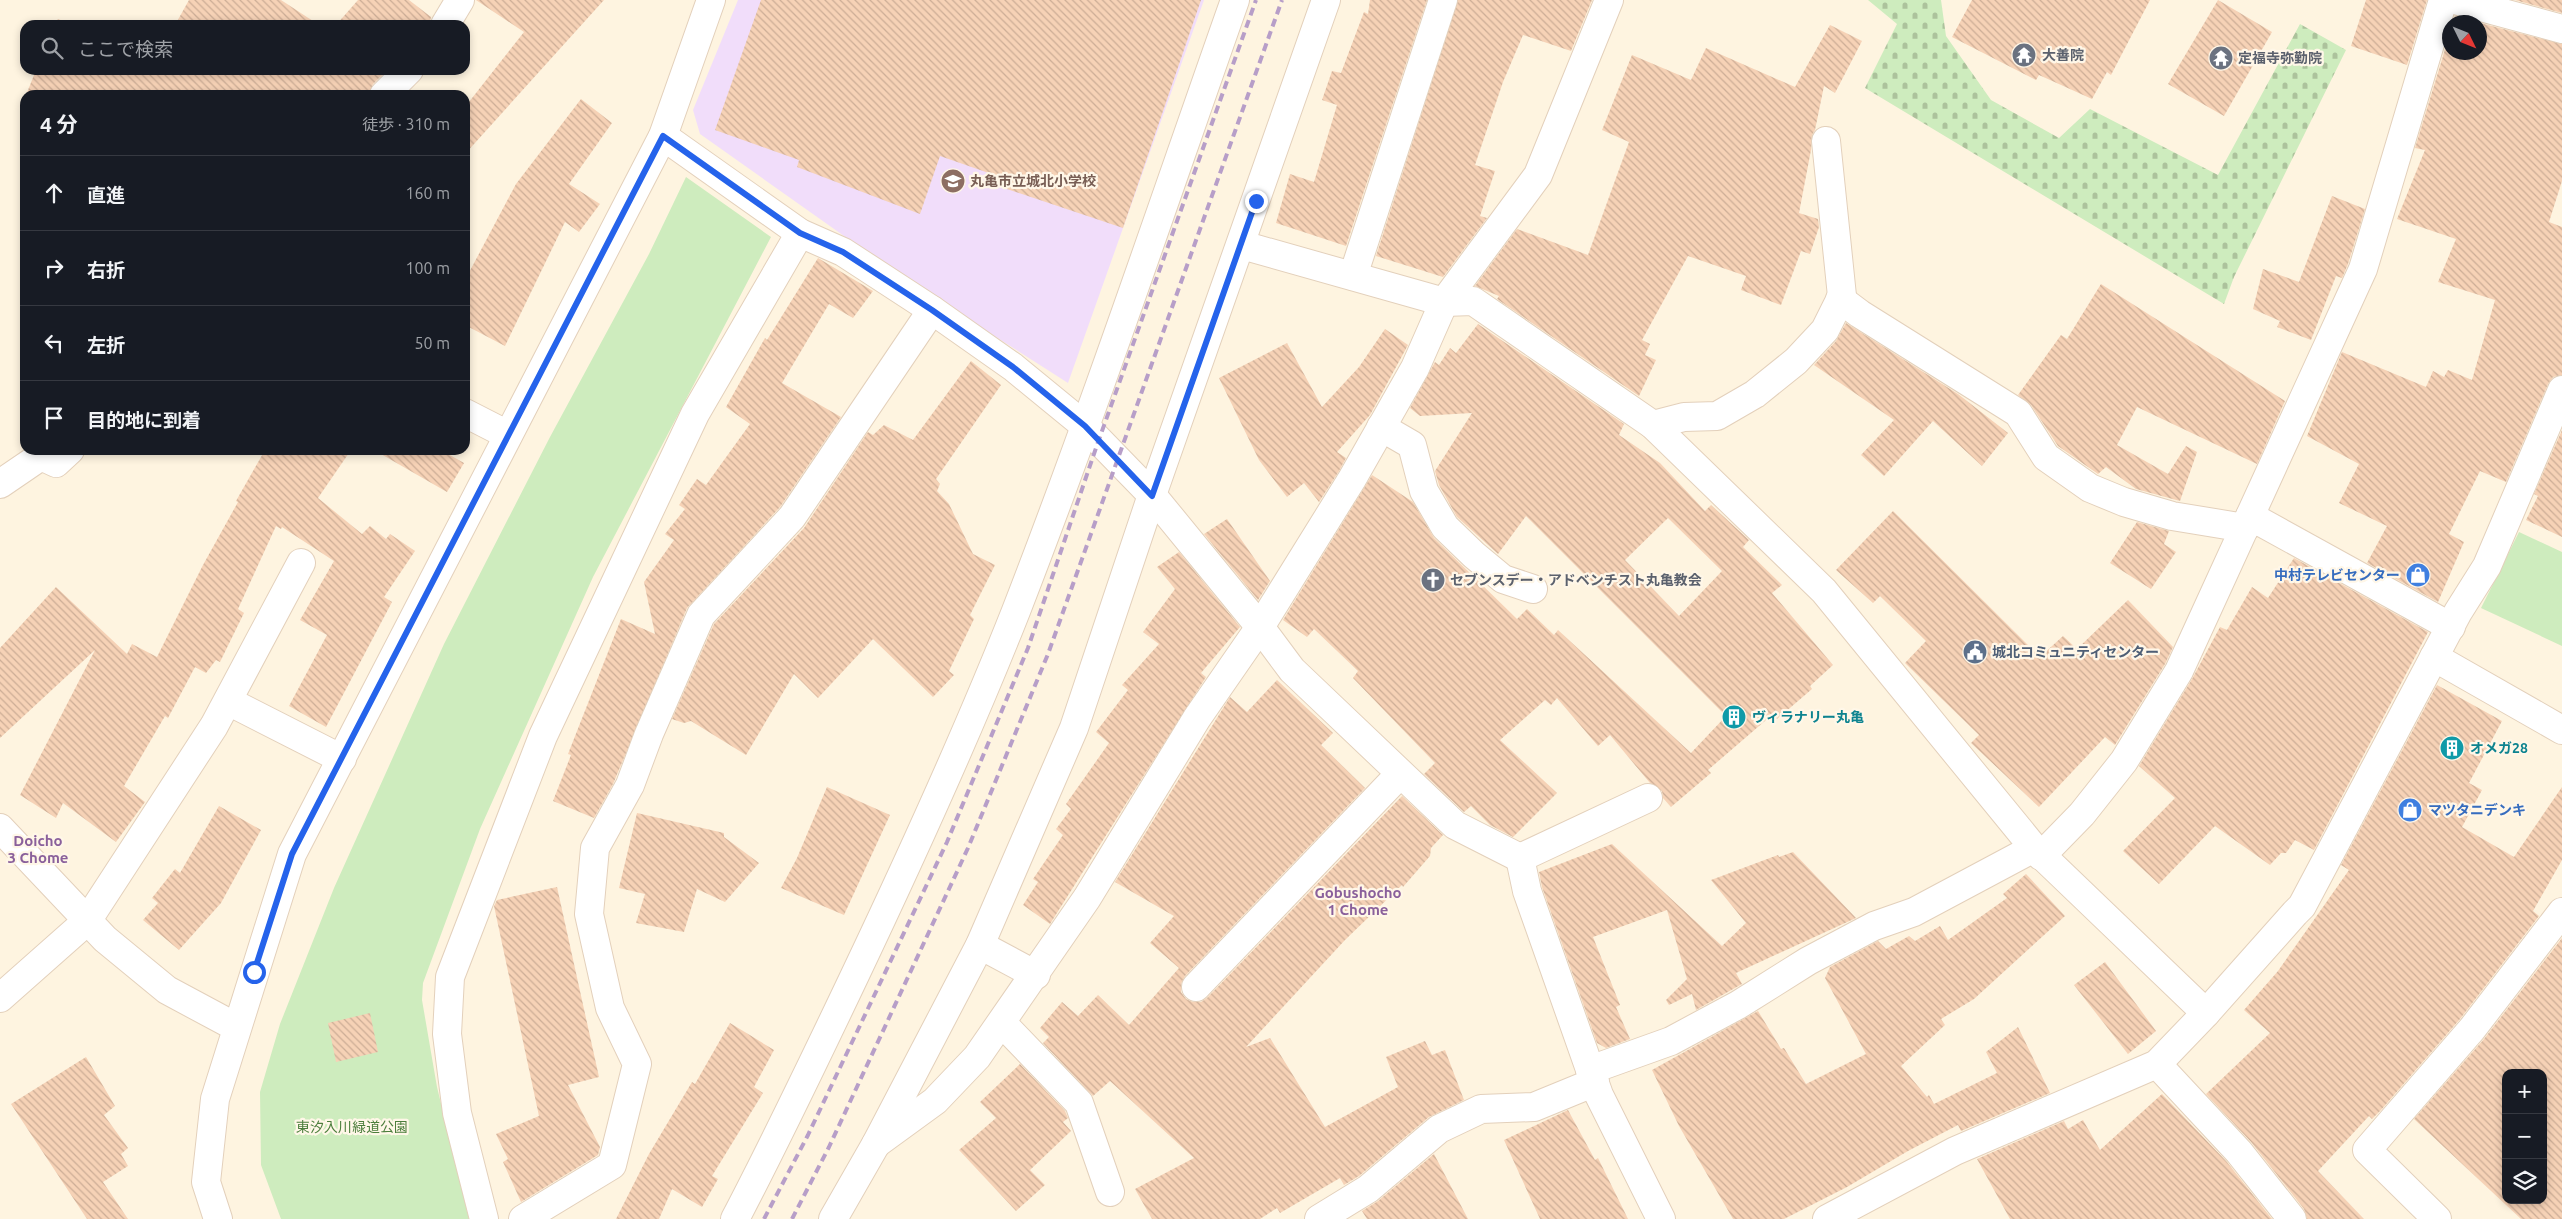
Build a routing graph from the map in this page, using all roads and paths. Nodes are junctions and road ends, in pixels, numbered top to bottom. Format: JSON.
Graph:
{"nodes":[{"id":1,"x":460,"y":0,"type":"edge"},
{"id":2,"x":711,"y":0,"type":"edge"},
{"id":3,"x":1235,"y":0,"type":"edge"},
{"id":4,"x":1326,"y":0,"type":"edge"},
{"id":5,"x":1443,"y":0,"type":"edge"},
{"id":6,"x":1609,"y":0,"type":"edge"},
{"id":7,"x":2443,"y":0,"type":"edge"},
{"id":8,"x":2455,"y":0,"type":"edge"},
{"id":9,"x":448,"y":20,"type":"edge"},
{"id":10,"x":2562,"y":29,"type":"edge"},
{"id":11,"x":404,"y":75,"type":"edge"},
{"id":12,"x":389,"y":90,"type":"edge"},
{"id":13,"x":663,"y":136,"type":"junction"},
{"id":14,"x":1826,"y":141,"type":"dead end"},
{"id":15,"x":800,"y":233,"type":"junction"},
{"id":16,"x":1242,"y":245,"type":"junction"},
{"id":17,"x":1353,"y":276,"type":"junction"},
{"id":18,"x":1840,"y":299,"type":"junction"},
{"id":19,"x":1444,"y":302,"type":"junction"},
{"id":20,"x":932,"y":310,"type":"junction"},
{"id":21,"x":2562,"y":390,"type":"edge"},
{"id":22,"x":470,"y":415,"type":"edge"},
{"id":23,"x":1653,"y":425,"type":"junction"},
{"id":24,"x":1085,"y":426,"type":"junction"},
{"id":25,"x":1381,"y":427,"type":"junction"},
{"id":26,"x":508,"y":435,"type":"junction"},
{"id":27,"x":65,"y":455,"type":"edge"},
{"id":28,"x":2,"y":478,"type":"edge"},
{"id":29,"x":1152,"y":496,"type":"junction"},
{"id":30,"x":2248,"y":522,"type":"junction"},
{"id":31,"x":301,"y":563,"type":"dead end"},
{"id":32,"x":1533,"y":588,"type":"dead end"},
{"id":33,"x":1260,"y":627,"type":"junction"},
{"id":34,"x":2451,"y":627,"type":"junction"},
{"id":35,"x":2434,"y":657,"type":"junction"},
{"id":36,"x":228,"y":701,"type":"junction"},
{"id":37,"x":2562,"y":730,"type":"edge"},
{"id":38,"x":342,"y":759,"type":"junction"},
{"id":39,"x":1400,"y":774,"type":"junction"},
{"id":40,"x":1648,"y":798,"type":"dead end"},
{"id":41,"x":0,"y":828,"type":"edge"},
{"id":42,"x":2038,"y":852,"type":"junction"},
{"id":43,"x":1520,"y":858,"type":"junction"},
{"id":44,"x":2562,"y":912,"type":"edge"},
{"id":45,"x":87,"y":921,"type":"junction"},
{"id":46,"x":980,"y":945,"type":"junction"},
{"id":47,"x":1036,"y":975,"type":"junction"},
{"id":48,"x":1196,"y":987,"type":"dead end"},
{"id":49,"x":0,"y":998,"type":"edge"},
{"id":50,"x":2206,"y":1013,"type":"junction"},
{"id":51,"x":1002,"y":1023,"type":"junction"},
{"id":52,"x":236,"y":1027,"type":"junction"},
{"id":53,"x":2157,"y":1064,"type":"junction"},
{"id":54,"x":1592,"y":1076,"type":"junction"},
{"id":55,"x":876,"y":1144,"type":"junction"},
{"id":56,"x":1110,"y":1192,"type":"dead end"},
{"id":57,"x":844,"y":1214,"type":"edge"},
{"id":58,"x":218,"y":1219,"type":"edge"},
{"id":59,"x":484,"y":1219,"type":"edge"},
{"id":60,"x":523,"y":1219,"type":"edge"},
{"id":61,"x":735,"y":1219,"type":"edge"},
{"id":62,"x":1318,"y":1219,"type":"edge"},
{"id":63,"x":1661,"y":1219,"type":"edge"},
{"id":64,"x":1827,"y":1219,"type":"edge"},
{"id":65,"x":2292,"y":1219,"type":"edge"},
{"id":66,"x":2437,"y":1219,"type":"edge"}],
"edges":[{"from":1,"to":9,"type":"street"},
{"from":2,"to":13,"type":"street"},
{"from":3,"to":24,"type":"street"},
{"from":4,"to":16,"type":"street"},
{"from":5,"to":17,"type":"street"},
{"from":6,"to":19,"type":"street"},
{"from":7,"to":30,"type":"street"},
{"from":8,"to":10,"type":"street"},
{"from":11,"to":12,"type":"street"},
{"from":13,"to":15,"type":"street"},
{"from":13,"to":26,"type":"street"},
{"from":14,"to":18,"type":"street"},
{"from":15,"to":20,"type":"street"},
{"from":15,"to":59,"type":"street"},
{"from":16,"to":17,"type":"street"},
{"from":16,"to":29,"type":"street"},
{"from":17,"to":19,"type":"street"},
{"from":18,"to":23,"type":"street"},
{"from":18,"to":30,"type":"street"},
{"from":19,"to":23,"type":"street"},
{"from":19,"to":25,"type":"street"},
{"from":20,"to":24,"type":"street"},
{"from":20,"to":60,"type":"street"},
{"from":21,"to":34,"type":"street"},
{"from":22,"to":26,"type":"street"},
{"from":23,"to":42,"type":"street"},
{"from":24,"to":29,"type":"street"},
{"from":24,"to":61,"type":"street"},
{"from":25,"to":32,"type":"street"},
{"from":25,"to":33,"type":"street"},
{"from":26,"to":38,"type":"street"},
{"from":27,"to":28,"type":"street"},
{"from":29,"to":33,"type":"street"},
{"from":29,"to":46,"type":"street"},
{"from":30,"to":34,"type":"street"},
{"from":30,"to":42,"type":"street"},
{"from":31,"to":36,"type":"street"},
{"from":33,"to":39,"type":"street"},
{"from":33,"to":47,"type":"street"},
{"from":34,"to":35,"type":"street"},
{"from":35,"to":37,"type":"street"},
{"from":35,"to":50,"type":"street"},
{"from":36,"to":38,"type":"street"},
{"from":36,"to":45,"type":"street"},
{"from":38,"to":52,"type":"street"},
{"from":39,"to":43,"type":"street"},
{"from":39,"to":48,"type":"street"},
{"from":40,"to":43,"type":"street"},
{"from":41,"to":45,"type":"street"},
{"from":42,"to":50,"type":"street"},
{"from":42,"to":54,"type":"street"},
{"from":43,"to":54,"type":"street"},
{"from":44,"to":66,"type":"street"},
{"from":45,"to":49,"type":"street"},
{"from":45,"to":52,"type":"street"},
{"from":46,"to":47,"type":"street"},
{"from":46,"to":55,"type":"street"},
{"from":47,"to":51,"type":"street"},
{"from":50,"to":53,"type":"street"},
{"from":51,"to":55,"type":"street"},
{"from":51,"to":56,"type":"street"},
{"from":52,"to":58,"type":"street"},
{"from":53,"to":64,"type":"street"},
{"from":53,"to":65,"type":"street"},
{"from":54,"to":62,"type":"street"},
{"from":54,"to":63,"type":"street"},
{"from":55,"to":57,"type":"street"}]}
